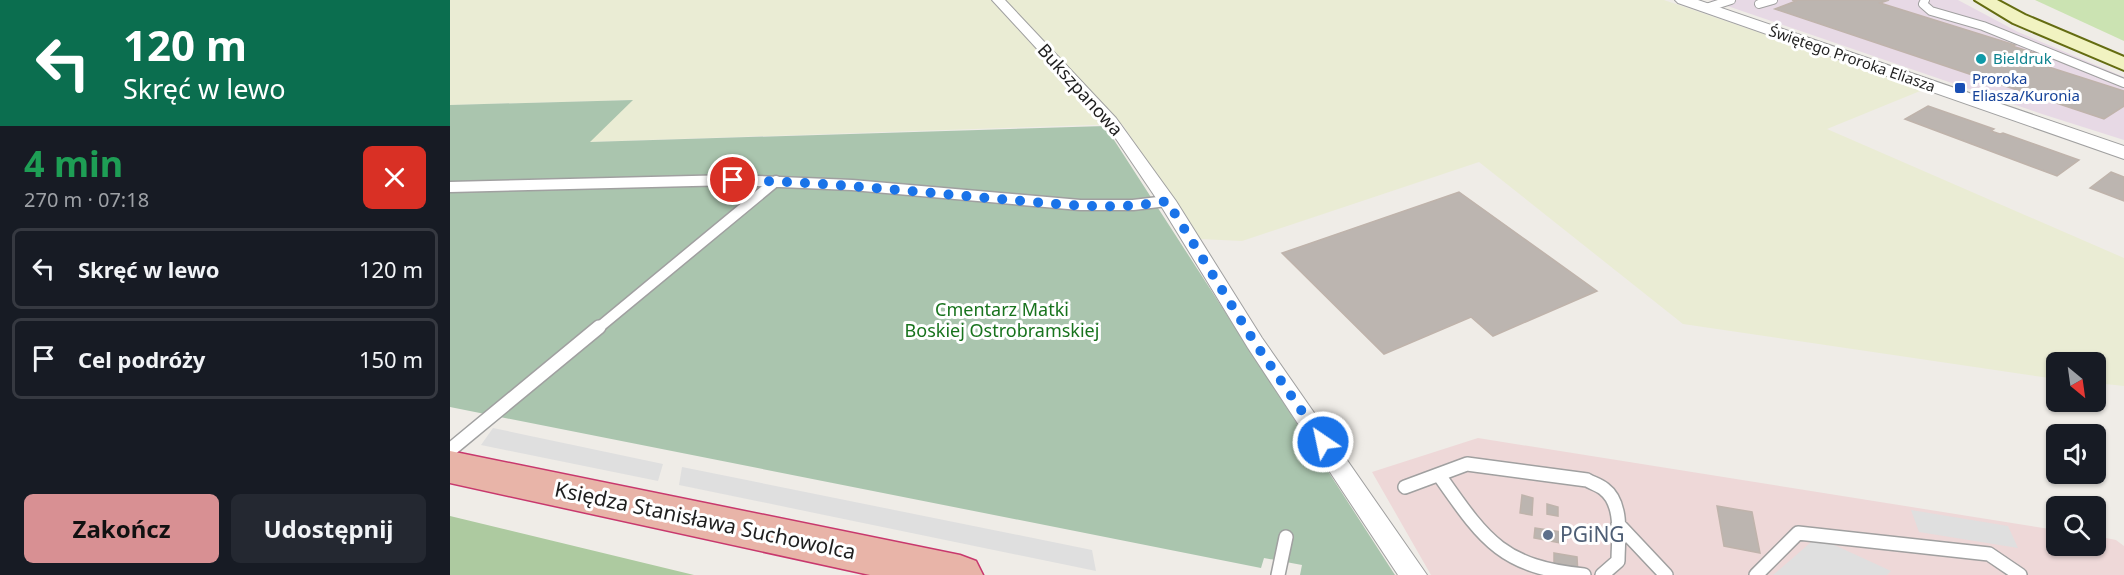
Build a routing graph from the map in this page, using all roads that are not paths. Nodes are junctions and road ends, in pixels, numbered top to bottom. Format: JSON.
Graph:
{"nodes":[{"id":1,"x":998,"y":0,"type":"edge"},
{"id":2,"x":1683,"y":0,"type":"edge"},
{"id":3,"x":1731,"y":0,"type":"edge"},
{"id":4,"x":1773,"y":0,"type":"edge"},
{"id":5,"x":1925,"y":0,"type":"edge"},
{"id":6,"x":1984,"y":0,"type":"edge"},
{"id":7,"x":2010,"y":0,"type":"edge"},
{"id":8,"x":1759,"y":4,"type":"dead end"},
{"id":9,"x":1706,"y":8,"type":"junction"},
{"id":10,"x":2124,"y":53,"type":"edge"},
{"id":11,"x":2124,"y":64,"type":"edge"},
{"id":12,"x":2124,"y":82,"type":"edge"},
{"id":13,"x":2124,"y":153,"type":"edge"},
{"id":14,"x":776,"y":181,"type":"junction"},
{"id":15,"x":450,"y":187,"type":"edge"},
{"id":16,"x":1167,"y":201,"type":"junction"},
{"id":17,"x":450,"y":450,"type":"edge"},
{"id":18,"x":450,"y":467,"type":"edge"},
{"id":19,"x":1439,"y":475,"type":"junction"},
{"id":20,"x":1405,"y":487,"type":"dead end"},
{"id":21,"x":1618,"y":524,"type":"junction"},
{"id":22,"x":1286,"y":537,"type":"dead end"},
{"id":23,"x":960,"y":575,"type":"edge"},
{"id":24,"x":1278,"y":575,"type":"edge"},
{"id":25,"x":1413,"y":575,"type":"edge"},
{"id":26,"x":1584,"y":575,"type":"edge"},
{"id":27,"x":1602,"y":575,"type":"edge"},
{"id":28,"x":1666,"y":575,"type":"edge"},
{"id":29,"x":1756,"y":575,"type":"edge"},
{"id":30,"x":2020,"y":575,"type":"edge"}],
"edges":[{"from":1,"to":16,"type":"street","name":"Bukszpanowa"},
{"from":2,"to":9,"type":"street","name":"Świętego Proroka Eliasza"},
{"from":3,"to":9,"type":"lane"},
{"from":4,"to":8,"type":"lane"},
{"from":5,"to":12,"type":"lane"},
{"from":6,"to":11,"type":"main road"},
{"from":7,"to":10,"type":"main road"},
{"from":9,"to":13,"type":"street","name":"Świętego Proroka Eliasza"},
{"from":14,"to":15,"type":"lane"},
{"from":14,"to":16,"type":"lane"},
{"from":14,"to":17,"type":"lane"},
{"from":16,"to":25,"type":"street","name":"Bukszpanowa"},
{"from":18,"to":23,"type":"highway","name":"Księdza Stanisława Suchowolca"},
{"from":19,"to":20,"type":"lane"},
{"from":19,"to":21,"type":"lane"},
{"from":19,"to":26,"type":"lane"},
{"from":21,"to":27,"type":"lane"},
{"from":21,"to":28,"type":"lane"},
{"from":22,"to":24,"type":"lane"},
{"from":29,"to":30,"type":"lane"}]}
